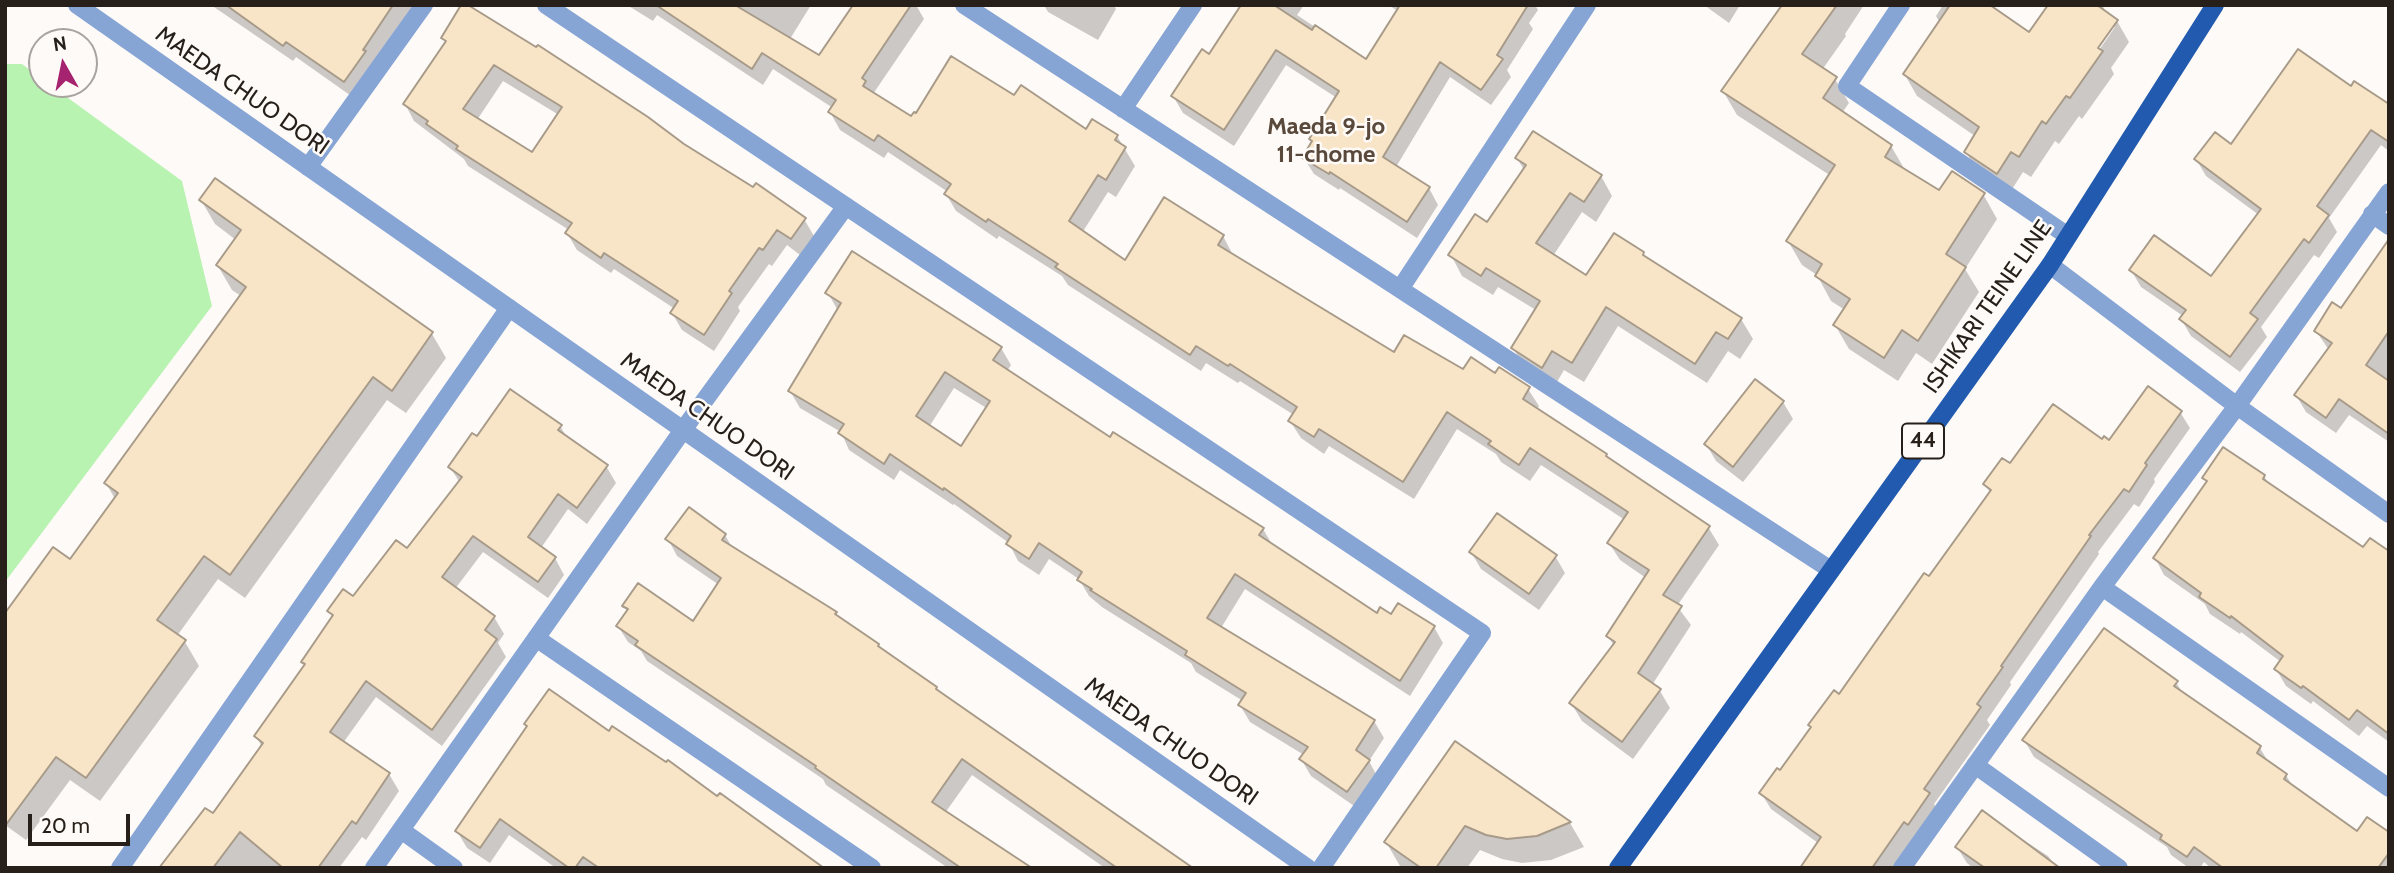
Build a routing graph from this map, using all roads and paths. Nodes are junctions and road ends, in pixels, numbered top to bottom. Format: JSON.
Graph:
{"nodes":[{"id":1,"x":78,"y":5,"type":"edge"},
{"id":2,"x":424,"y":5,"type":"edge"},
{"id":3,"x":546,"y":5,"type":"edge"},
{"id":4,"x":964,"y":5,"type":"edge"},
{"id":5,"x":1193,"y":5,"type":"edge"},
{"id":6,"x":1587,"y":5,"type":"edge"},
{"id":7,"x":1901,"y":5,"type":"edge"},
{"id":8,"x":2216,"y":5,"type":"edge"},
{"id":9,"x":1124,"y":109,"type":"junction"},
{"id":10,"x":308,"y":167,"type":"junction"},
{"id":11,"x":2389,"y":192,"type":"edge"},
{"id":12,"x":846,"y":206,"type":"junction"},
{"id":13,"x":2372,"y":214,"type":"junction"},
{"id":14,"x":2389,"y":226,"type":"edge"},
{"id":15,"x":2068,"y":236,"type":"junction"},
{"id":16,"x":2050,"y":265,"type":"junction"},
{"id":17,"x":1400,"y":289,"type":"junction"},
{"id":18,"x":509,"y":308,"type":"junction"},
{"id":19,"x":2237,"y":406,"type":"junction"},
{"id":20,"x":683,"y":430,"type":"junction"},
{"id":21,"x":2389,"y":514,"type":"edge"},
{"id":22,"x":1831,"y":570,"type":"junction"},
{"id":23,"x":2102,"y":587,"type":"junction"},
{"id":24,"x":536,"y":638,"type":"junction"},
{"id":25,"x":1975,"y":765,"type":"junction"},
{"id":26,"x":2389,"y":788,"type":"edge"},
{"id":27,"x":401,"y":830,"type":"junction"},
{"id":28,"x":120,"y":868,"type":"edge"},
{"id":29,"x":374,"y":868,"type":"edge"},
{"id":30,"x":454,"y":868,"type":"edge"},
{"id":31,"x":872,"y":868,"type":"edge"},
{"id":32,"x":1308,"y":868,"type":"edge"},
{"id":33,"x":1321,"y":868,"type":"edge"},
{"id":34,"x":1618,"y":868,"type":"edge"},
{"id":35,"x":1902,"y":868,"type":"edge"},
{"id":36,"x":2119,"y":868,"type":"edge"}],
"edges":[{"from":1,"to":10,"type":"street","name":"MAEDA CHUO DORI"},
{"from":2,"to":10,"type":"street"},
{"from":3,"to":12,"type":"street"},
{"from":4,"to":9,"type":"street"},
{"from":5,"to":9,"type":"street"},
{"from":6,"to":17,"type":"street"},
{"from":7,"to":15,"type":"street"},
{"from":8,"to":15,"type":"main road","name":"ISHIKARI TEINE LINE","number":"44"},
{"from":9,"to":17,"type":"street"},
{"from":10,"to":18,"type":"street","name":"MAEDA CHUO DORI"},
{"from":11,"to":13,"type":"street"},
{"from":12,"to":20,"type":"street"},
{"from":12,"to":33,"type":"street"},
{"from":13,"to":14,"type":"street"},
{"from":13,"to":19,"type":"street"},
{"from":15,"to":16,"type":"main road","name":"ISHIKARI TEINE LINE","number":"44"},
{"from":16,"to":19,"type":"street"},
{"from":16,"to":22,"type":"main road","name":"ISHIKARI TEINE LINE","number":"44"},
{"from":17,"to":22,"type":"street"},
{"from":18,"to":20,"type":"street","name":"MAEDA CHUO DORI"},
{"from":18,"to":28,"type":"street"},
{"from":19,"to":21,"type":"street"},
{"from":19,"to":23,"type":"street"},
{"from":20,"to":24,"type":"street"},
{"from":20,"to":32,"type":"street","name":"MAEDA CHUO DORI"},
{"from":22,"to":34,"type":"main road","name":"ISHIKARI TEINE LINE","number":"44"},
{"from":23,"to":25,"type":"street"},
{"from":23,"to":26,"type":"street"},
{"from":24,"to":27,"type":"street"},
{"from":24,"to":31,"type":"street"},
{"from":25,"to":35,"type":"street"},
{"from":25,"to":36,"type":"street"},
{"from":27,"to":29,"type":"street"},
{"from":27,"to":30,"type":"street"}]}
